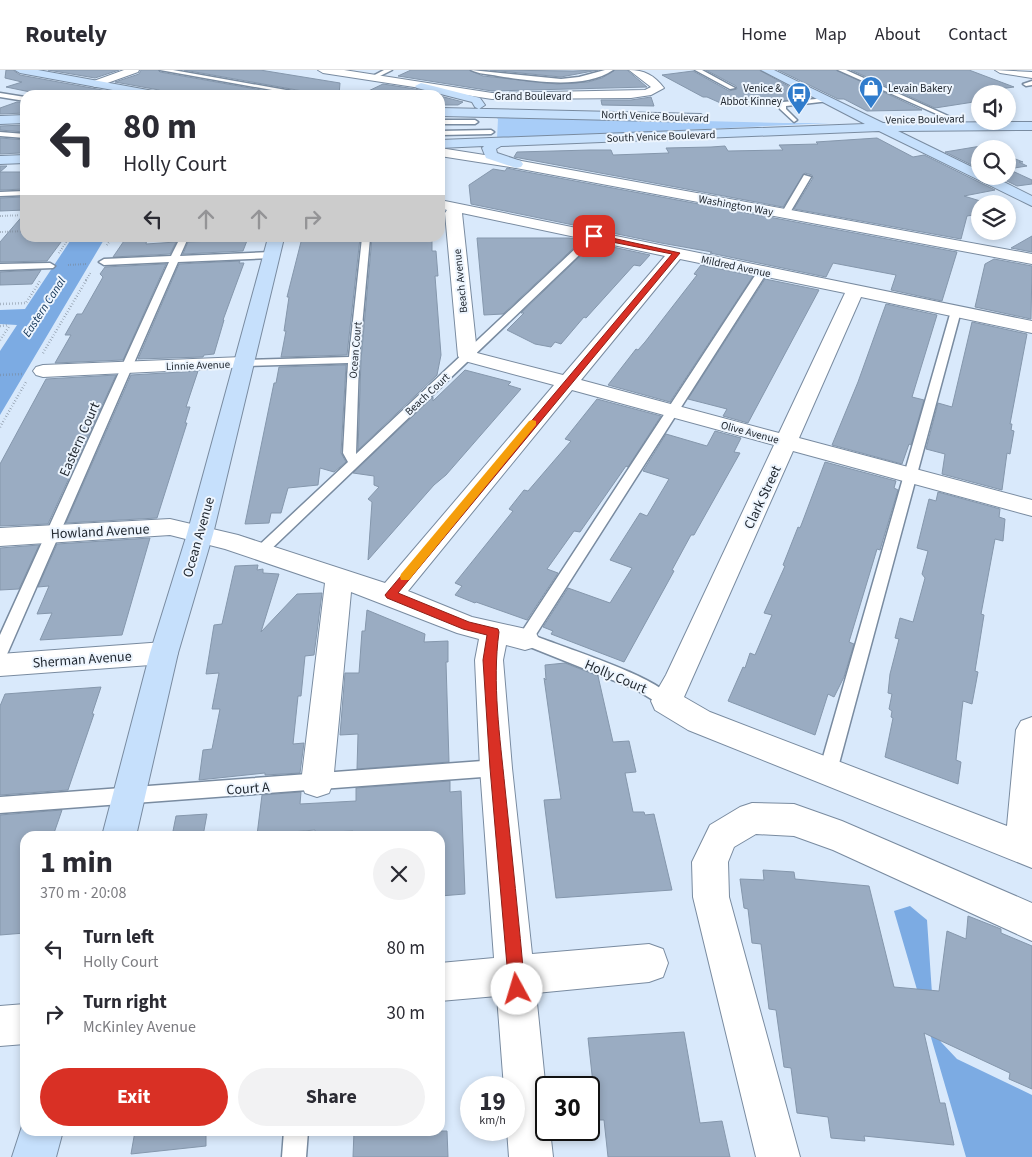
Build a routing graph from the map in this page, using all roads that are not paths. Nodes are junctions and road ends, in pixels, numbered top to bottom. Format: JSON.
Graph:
{"nodes":[{"id":1,"x":20,"y":70,"type":"edge"},
{"id":2,"x":134,"y":70,"type":"edge"},
{"id":3,"x":163,"y":70,"type":"edge"},
{"id":4,"x":323,"y":70,"type":"edge"},
{"id":5,"x":389,"y":70,"type":"edge"},
{"id":6,"x":474,"y":70,"type":"edge"},
{"id":7,"x":610,"y":70,"type":"edge"},
{"id":8,"x":634,"y":70,"type":"edge"},
{"id":9,"x":698,"y":70,"type":"edge"},
{"id":10,"x":766,"y":70,"type":"edge"},
{"id":11,"x":841,"y":70,"type":"edge"},
{"id":12,"x":1000,"y":70,"type":"edge"},
{"id":13,"x":372,"y":78,"type":"junction"},
{"id":14,"x":1030,"y":80,"type":"edge"},
{"id":15,"x":95,"y":84,"type":"junction"},
{"id":16,"x":421,"y":86,"type":"junction"},
{"id":17,"x":732,"y":88,"type":"dead end"},
{"id":18,"x":129,"y":90,"type":"edge"},
{"id":19,"x":281,"y":90,"type":"edge"},
{"id":20,"x":436,"y":90,"type":"edge"},
{"id":21,"x":445,"y":93,"type":"edge"},
{"id":22,"x":0,"y":95,"type":"edge"},
{"id":23,"x":576,"y":96,"type":"junction"},
{"id":24,"x":509,"y":97,"type":"junction"},
{"id":25,"x":20,"y":98,"type":"edge"},
{"id":26,"x":827,"y":100,"type":"junction"},
{"id":27,"x":445,"y":112,"type":"edge"},
{"id":28,"x":469,"y":112,"type":"junction"},
{"id":29,"x":566,"y":113,"type":"junction"},
{"id":30,"x":581,"y":114,"type":"junction"},
{"id":31,"x":491,"y":118,"type":"junction"},
{"id":32,"x":1016,"y":118,"type":"edge"},
{"id":33,"x":1032,"y":118,"type":"edge"},
{"id":34,"x":20,"y":119,"type":"edge"},
{"id":35,"x":714,"y":119,"type":"dead end"},
{"id":36,"x":952,"y":119,"type":"junction"},
{"id":37,"x":971,"y":119,"type":"edge"},
{"id":38,"x":0,"y":120,"type":"edge"},
{"id":39,"x":750,"y":120,"type":"dead end"},
{"id":40,"x":794,"y":120,"type":"junction"},
{"id":41,"x":869,"y":120,"type":"junction"},
{"id":42,"x":445,"y":122,"type":"edge"},
{"id":43,"x":483,"y":122,"type":"dead end"},
{"id":44,"x":1032,"y":126,"type":"edge"},
{"id":45,"x":883,"y":127,"type":"junction"},
{"id":46,"x":0,"y":134,"type":"edge"},
{"id":47,"x":445,"y":134,"type":"edge"},
{"id":48,"x":20,"y":136,"type":"edge"},
{"id":49,"x":493,"y":139,"type":"junction"},
{"id":50,"x":445,"y":144,"type":"edge"},
{"id":51,"x":445,"y":153,"type":"edge"},
{"id":52,"x":20,"y":159,"type":"edge"},
{"id":53,"x":0,"y":160,"type":"edge"},
{"id":54,"x":516,"y":164,"type":"junction"},
{"id":55,"x":971,"y":171,"type":"edge"},
{"id":56,"x":807,"y":177,"type":"dead end"},
{"id":57,"x":998,"y":185,"type":"edge"},
{"id":58,"x":20,"y":193,"type":"edge"},
{"id":59,"x":0,"y":194,"type":"edge"},
{"id":60,"x":1032,"y":202,"type":"edge"},
{"id":61,"x":445,"y":205,"type":"edge"},
{"id":62,"x":458,"y":208,"type":"junction"},
{"id":63,"x":785,"y":214,"type":"junction"},
{"id":64,"x":594,"y":236,"type":"junction"},
{"id":65,"x":182,"y":242,"type":"edge"},
{"id":66,"x":366,"y":242,"type":"edge"},
{"id":67,"x":274,"y":246,"type":"edge"},
{"id":68,"x":676,"y":253,"type":"junction"},
{"id":69,"x":174,"y":259,"type":"junction"},
{"id":70,"x":1032,"y":259,"type":"edge"},
{"id":71,"x":100,"y":263,"type":"road end"},
{"id":72,"x":50,"y":266,"type":"road end"},
{"id":73,"x":0,"y":267,"type":"edge"},
{"id":74,"x":763,"y":272,"type":"junction"},
{"id":75,"x":855,"y":290,"type":"junction"},
{"id":76,"x":956,"y":311,"type":"junction"},
{"id":77,"x":1032,"y":327,"type":"edge"},
{"id":78,"x":468,"y":356,"type":"junction"},
{"id":79,"x":354,"y":360,"type":"junction"},
{"id":80,"x":243,"y":363,"type":"junction"},
{"id":81,"x":127,"y":368,"type":"junction"},
{"id":82,"x":37,"y":370,"type":"road end"},
{"id":83,"x":566,"y":382,"type":"junction"},
{"id":84,"x":674,"y":412,"type":"junction"},
{"id":85,"x":787,"y":442,"type":"junction"},
{"id":86,"x":354,"y":462,"type":"junction"},
{"id":87,"x":912,"y":475,"type":"junction"},
{"id":88,"x":1032,"y":508,"type":"edge"},
{"id":89,"x":54,"y":534,"type":"junction"},
{"id":90,"x":200,"y":534,"type":"junction"},
{"id":91,"x":0,"y":537,"type":"edge"},
{"id":92,"x":262,"y":551,"type":"junction"},
{"id":93,"x":339,"y":578,"type":"junction"},
{"id":94,"x":390,"y":595,"type":"junction"},
{"id":95,"x":510,"y":636,"type":"junction"},
{"id":96,"x":0,"y":652,"type":"edge"},
{"id":97,"x":164,"y":653,"type":"junction"},
{"id":98,"x":0,"y":665,"type":"edge"},
{"id":99,"x":666,"y":701,"type":"junction"},
{"id":100,"x":1032,"y":730,"type":"edge"},
{"id":101,"x":496,"y":768,"type":"junction"},
{"id":102,"x":828,"y":771,"type":"junction"},
{"id":103,"x":316,"y":783,"type":"junction"},
{"id":104,"x":130,"y":796,"type":"junction"},
{"id":105,"x":0,"y":805,"type":"edge"},
{"id":106,"x":120,"y":831,"type":"edge"},
{"id":107,"x":1027,"y":850,"type":"edge"},
{"id":108,"x":1032,"y":922,"type":"edge"},
{"id":109,"x":649,"y":963,"type":"dead end"},
{"id":110,"x":516,"y":974,"type":"junction"},
{"id":111,"x":445,"y":981,"type":"edge"},
{"id":112,"x":20,"y":1024,"type":"edge"},
{"id":113,"x":0,"y":1026,"type":"edge"},
{"id":114,"x":40,"y":1136,"type":"edge"},
{"id":115,"x":296,"y":1136,"type":"edge"},
{"id":116,"x":34,"y":1157,"type":"edge"},
{"id":117,"x":294,"y":1157,"type":"edge"},
{"id":118,"x":531,"y":1157,"type":"edge"},
{"id":119,"x":778,"y":1157,"type":"edge"}],
"edges":[{"from":1,"to":15,"type":"main road"},
{"from":2,"to":15,"type":"street"},
{"from":3,"to":19,"type":"lane"},
{"from":4,"to":13,"type":"street","name":"Grand Boulevard"},
{"from":5,"to":13,"type":"lane"},
{"from":6,"to":7,"type":"lane"},
{"from":8,"to":23,"type":"street","name":"Grand Boulevard"},
{"from":9,"to":17,"type":"lane"},
{"from":10,"to":26,"type":"main road"},
{"from":11,"to":36,"type":"lane"},
{"from":12,"to":14,"type":"street"},
{"from":13,"to":16,"type":"street","name":"Grand Boulevard"},
{"from":15,"to":18,"type":"main road"},
{"from":16,"to":20,"type":"main road"},
{"from":16,"to":24,"type":"street","name":"Grand Boulevard"},
{"from":21,"to":28,"type":"main road"},
{"from":22,"to":25,"type":"lane"},
{"from":23,"to":24,"type":"street","name":"Grand Boulevard"},
{"from":23,"to":30,"type":"main road"},
{"from":24,"to":29,"type":"main road"},
{"from":26,"to":40,"type":"lane"},
{"from":26,"to":41,"type":"main road"},
{"from":27,"to":28,"type":"main road","name":"North Venice Boulevard"},
{"from":28,"to":31,"type":"main road","name":"North Venice Boulevard"},
{"from":29,"to":30,"type":"main road","name":"North Venice Boulevard"},
{"from":29,"to":31,"type":"main road","name":"North Venice Boulevard"},
{"from":30,"to":35,"type":"main road","name":"North Venice Boulevard"},
{"from":31,"to":49,"type":"lane"},
{"from":32,"to":33,"type":"main road"},
{"from":34,"to":38,"type":"main road"},
{"from":36,"to":37,"type":"main road","name":"Venice Boulevard"},
{"from":36,"to":41,"type":"main road","name":"Venice Boulevard"},
{"from":39,"to":40,"type":"main road"},
{"from":40,"to":41,"type":"main road"},
{"from":41,"to":45,"type":"main road"},
{"from":42,"to":43,"type":"lane"},
{"from":44,"to":45,"type":"main road","name":"Venice Boulevard"},
{"from":45,"to":49,"type":"main road","name":"South Venice Boulevard"},
{"from":45,"to":55,"type":"main road"},
{"from":46,"to":48,"type":"lane"},
{"from":47,"to":49,"type":"lane"},
{"from":49,"to":50,"type":"main road","name":"South Venice Boulevard"},
{"from":49,"to":54,"type":"main road"},
{"from":51,"to":54,"type":"street","name":"Washington Way"},
{"from":52,"to":53,"type":"main road"},
{"from":54,"to":63,"type":"street","name":"Washington Way"},
{"from":56,"to":63,"type":"lane"},
{"from":57,"to":60,"type":"main road"},
{"from":58,"to":59,"type":"lane"},
{"from":61,"to":62,"type":"street","name":"Mildred Avenue"},
{"from":62,"to":64,"type":"street","name":"Mildred Avenue"},
{"from":62,"to":78,"type":"street","name":"Beach Avenue"},
{"from":63,"to":70,"type":"street","name":"Washington Way"},
{"from":64,"to":68,"type":"street","name":"Mildred Avenue"},
{"from":64,"to":78,"type":"lane","name":"Beach Court"},
{"from":65,"to":69,"type":"lane","name":"Eastern Court"},
{"from":66,"to":79,"type":"lane","name":"Ocean Court"},
{"from":67,"to":69,"type":"lane"},
{"from":67,"to":80,"type":"main road","name":"Ocean Avenue"},
{"from":68,"to":74,"type":"street","name":"Mildred Avenue"},
{"from":68,"to":83,"type":"street"},
{"from":69,"to":71,"type":"lane"},
{"from":69,"to":81,"type":"lane","name":"Eastern Court"},
{"from":72,"to":73,"type":"lane"},
{"from":74,"to":75,"type":"street","name":"Mildred Avenue"},
{"from":74,"to":84,"type":"lane"},
{"from":75,"to":76,"type":"street","name":"Mildred Avenue"},
{"from":75,"to":85,"type":"street","name":"Clark Street"},
{"from":76,"to":77,"type":"street","name":"Mildred Avenue"},
{"from":76,"to":87,"type":"lane"},
{"from":78,"to":83,"type":"street","name":"Olive Avenue"},
{"from":78,"to":86,"type":"lane","name":"Beach Court"},
{"from":79,"to":80,"type":"lane","name":"Linnie Avenue"},
{"from":79,"to":86,"type":"lane","name":"Ocean Court"},
{"from":80,"to":81,"type":"street","name":"Linnie Avenue"},
{"from":80,"to":90,"type":"main road","name":"Ocean Avenue"},
{"from":81,"to":82,"type":"street","name":"Linnie Avenue"},
{"from":81,"to":89,"type":"lane","name":"Eastern Court"},
{"from":83,"to":84,"type":"street","name":"Olive Avenue"},
{"from":83,"to":94,"type":"street"},
{"from":84,"to":85,"type":"street","name":"Olive Avenue"},
{"from":84,"to":95,"type":"lane"},
{"from":85,"to":87,"type":"street","name":"Olive Avenue"},
{"from":85,"to":99,"type":"street","name":"Clark Street"},
{"from":86,"to":92,"type":"lane","name":"Beach Court"},
{"from":87,"to":88,"type":"street","name":"Olive Avenue"},
{"from":87,"to":102,"type":"lane"},
{"from":89,"to":90,"type":"street","name":"Howland Avenue"},
{"from":89,"to":91,"type":"street","name":"Howland Avenue"},
{"from":89,"to":96,"type":"lane","name":"Eastern Court"},
{"from":90,"to":92,"type":"street","name":"Holly Court"},
{"from":90,"to":97,"type":"main road","name":"Ocean Avenue"},
{"from":92,"to":93,"type":"street","name":"Holly Court"},
{"from":93,"to":94,"type":"street","name":"Holly Court"},
{"from":93,"to":103,"type":"street"},
{"from":94,"to":95,"type":"street","name":"Holly Court"},
{"from":95,"to":99,"type":"lane","name":"Holly Court"},
{"from":95,"to":101,"type":"street"},
{"from":97,"to":98,"type":"street","name":"Sherman Avenue"},
{"from":97,"to":104,"type":"main road","name":"Ocean Avenue"},
{"from":99,"to":102,"type":"street","name":"Holly Court"},
{"from":100,"to":107,"type":"street"},
{"from":101,"to":103,"type":"lane","name":"Court A"},
{"from":101,"to":110,"type":"street"},
{"from":102,"to":107,"type":"street","name":"Holly Court"},
{"from":103,"to":104,"type":"lane","name":"Court A"},
{"from":104,"to":105,"type":"lane","name":"Court A"},
{"from":104,"to":106,"type":"main road","name":"Ocean Avenue"},
{"from":108,"to":119,"type":"street"},
{"from":109,"to":110,"type":"street"},
{"from":110,"to":111,"type":"street"},
{"from":110,"to":118,"type":"street"},
{"from":112,"to":113,"type":"street"},
{"from":114,"to":116,"type":"main road"},
{"from":115,"to":117,"type":"lane"}]}
